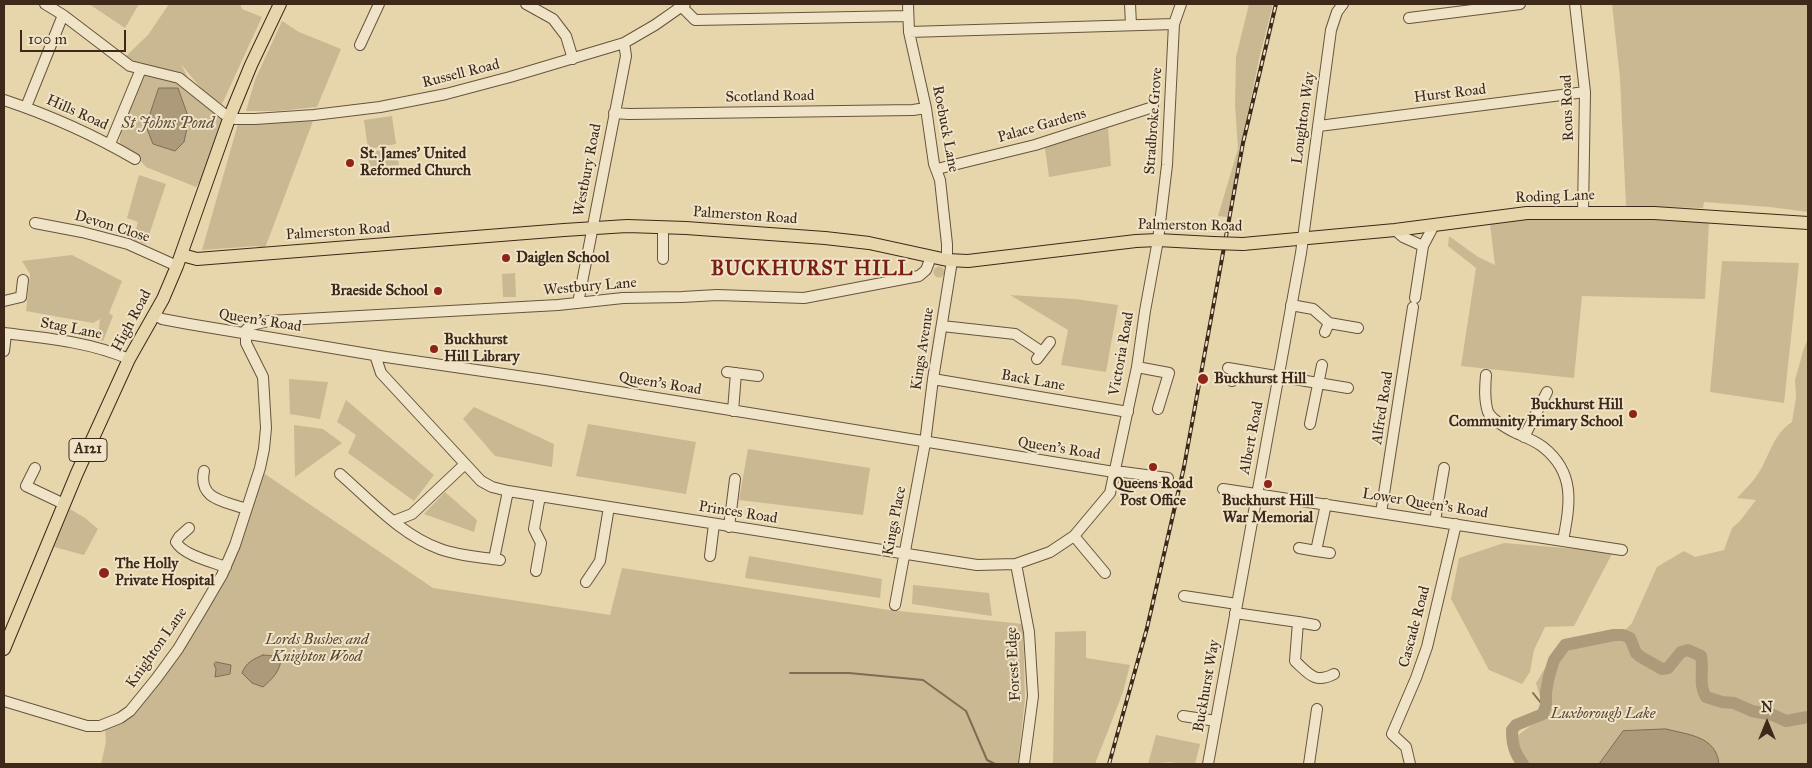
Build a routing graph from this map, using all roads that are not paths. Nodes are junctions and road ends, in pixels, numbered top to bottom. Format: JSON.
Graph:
{"nodes":[{"id":1,"x":280,"y":4,"type":"edge"},
{"id":2,"x":379,"y":4,"type":"edge"},
{"id":3,"x":526,"y":4,"type":"edge"},
{"id":4,"x":908,"y":4,"type":"edge"},
{"id":5,"x":1130,"y":4,"type":"edge"},
{"id":6,"x":1181,"y":4,"type":"edge"},
{"id":7,"x":1343,"y":4,"type":"edge"},
{"id":8,"x":1520,"y":4,"type":"edge"},
{"id":9,"x":1574,"y":4,"type":"edge"},
{"id":10,"x":51,"y":5,"type":"edge"},
{"id":11,"x":682,"y":5,"type":"edge"},
{"id":12,"x":63,"y":15,"type":"junction"},
{"id":13,"x":908,"y":16,"type":"junction"},
{"id":14,"x":1409,"y":18,"type":"dead end"},
{"id":15,"x":1174,"y":24,"type":"junction"},
{"id":16,"x":1131,"y":25,"type":"junction"},
{"id":17,"x":908,"y":32,"type":"junction"},
{"id":18,"x":624,"y":43,"type":"junction"},
{"id":19,"x":360,"y":45,"type":"dead end"},
{"id":20,"x":572,"y":59,"type":"junction"},
{"id":21,"x":141,"y":69,"type":"junction"},
{"id":22,"x":1585,"y":92,"type":"junction"},
{"id":23,"x":4,"y":100,"type":"edge"},
{"id":24,"x":26,"y":107,"type":"junction"},
{"id":25,"x":1153,"y":107,"type":"dead end"},
{"id":26,"x":926,"y":108,"type":"junction"},
{"id":27,"x":614,"y":113,"type":"junction"},
{"id":28,"x":230,"y":116,"type":"junction"},
{"id":29,"x":1319,"y":126,"type":"junction"},
{"id":30,"x":110,"y":144,"type":"junction"},
{"id":31,"x":135,"y":159,"type":"dead end"},
{"id":32,"x":937,"y":169,"type":"junction"},
{"id":33,"x":1584,"y":212,"type":"junction"},
{"id":34,"x":35,"y":223,"type":"dead end"},
{"id":35,"x":1808,"y":223,"type":"edge"},
{"id":36,"x":1434,"y":225,"type":"junction"},
{"id":37,"x":664,"y":227,"type":"junction"},
{"id":38,"x":592,"y":228,"type":"junction"},
{"id":39,"x":1395,"y":230,"type":"junction"},
{"id":40,"x":1303,"y":238,"type":"junction"},
{"id":41,"x":1158,"y":240,"type":"junction"},
{"id":42,"x":1423,"y":246,"type":"junction"},
{"id":43,"x":931,"y":257,"type":"junction"},
{"id":44,"x":663,"y":258,"type":"dead end"},
{"id":45,"x":950,"y":260,"type":"junction"},
{"id":46,"x":180,"y":261,"type":"junction"},
{"id":47,"x":23,"y":280,"type":"dead end"},
{"id":48,"x":4,"y":301,"type":"edge"},
{"id":49,"x":578,"y":303,"type":"junction"},
{"id":50,"x":1291,"y":305,"type":"junction"},
{"id":51,"x":155,"y":315,"type":"junction"},
{"id":52,"x":942,"y":326,"type":"junction"},
{"id":53,"x":1358,"y":328,"type":"dead end"},
{"id":54,"x":5,"y":333,"type":"edge"},
{"id":55,"x":245,"y":334,"type":"junction"},
{"id":56,"x":1050,"y":342,"type":"dead end"},
{"id":57,"x":4,"y":351,"type":"edge"},
{"id":58,"x":375,"y":355,"type":"junction"},
{"id":59,"x":129,"y":359,"type":"junction"},
{"id":60,"x":1322,"y":365,"type":"dead end"},
{"id":61,"x":1137,"y":367,"type":"junction"},
{"id":62,"x":1486,"y":374,"type":"dead end"},
{"id":63,"x":758,"y":376,"type":"dead end"},
{"id":64,"x":1278,"y":376,"type":"junction"},
{"id":65,"x":933,"y":379,"type":"junction"},
{"id":66,"x":1232,"y":381,"type":"dead end"},
{"id":67,"x":1317,"y":383,"type":"junction"},
{"id":68,"x":1348,"y":388,"type":"dead end"},
{"id":69,"x":1547,"y":392,"type":"dead end"},
{"id":70,"x":1158,"y":409,"type":"dead end"},
{"id":71,"x":733,"y":410,"type":"junction"},
{"id":72,"x":1128,"y":412,"type":"junction"},
{"id":73,"x":1310,"y":424,"type":"dead end"},
{"id":74,"x":1524,"y":436,"type":"junction"},
{"id":75,"x":925,"y":443,"type":"junction"},
{"id":76,"x":465,"y":464,"type":"junction"},
{"id":77,"x":35,"y":468,"type":"dead end"},
{"id":78,"x":1444,"y":468,"type":"dead end"},
{"id":79,"x":204,"y":471,"type":"dead end"},
{"id":80,"x":1114,"y":472,"type":"junction"},
{"id":81,"x":340,"y":474,"type":"dead end"},
{"id":82,"x":1164,"y":478,"type":"dead end"},
{"id":83,"x":735,"y":479,"type":"dead end"},
{"id":84,"x":1223,"y":488,"type":"dead end"},
{"id":85,"x":508,"y":491,"type":"junction"},
{"id":86,"x":1257,"y":494,"type":"junction"},
{"id":87,"x":540,"y":496,"type":"junction"},
{"id":88,"x":64,"y":504,"type":"junction"},
{"id":89,"x":1326,"y":504,"type":"junction"},
{"id":90,"x":609,"y":507,"type":"junction"},
{"id":91,"x":246,"y":509,"type":"junction"},
{"id":92,"x":1381,"y":513,"type":"junction"},
{"id":93,"x":394,"y":521,"type":"junction"},
{"id":94,"x":1435,"y":521,"type":"junction"},
{"id":95,"x":714,"y":524,"type":"junction"},
{"id":96,"x":1456,"y":524,"type":"junction"},
{"id":97,"x":729,"y":527,"type":"junction"},
{"id":98,"x":189,"y":528,"type":"dead end"},
{"id":99,"x":1074,"y":536,"type":"junction"},
{"id":100,"x":1563,"y":541,"type":"junction"},
{"id":101,"x":1299,"y":548,"type":"dead end"},
{"id":102,"x":1622,"y":550,"type":"dead end"},
{"id":103,"x":1316,"y":551,"type":"junction"},
{"id":104,"x":1330,"y":553,"type":"dead end"},
{"id":105,"x":904,"y":554,"type":"junction"},
{"id":106,"x":710,"y":556,"type":"dead end"},
{"id":107,"x":1016,"y":564,"type":"junction"},
{"id":108,"x":226,"y":567,"type":"junction"},
{"id":109,"x":536,"y":571,"type":"dead end"},
{"id":110,"x":1105,"y":573,"type":"dead end"},
{"id":111,"x":586,"y":582,"type":"dead end"},
{"id":112,"x":1184,"y":596,"type":"dead end"},
{"id":113,"x":895,"y":605,"type":"dead end"},
{"id":114,"x":1236,"y":609,"type":"junction"},
{"id":115,"x":1298,"y":622,"type":"junction"},
{"id":116,"x":1315,"y":625,"type":"dead end"},
{"id":117,"x":5,"y":643,"type":"edge"},
{"id":118,"x":1334,"y":674,"type":"dead end"},
{"id":119,"x":4,"y":701,"type":"edge"},
{"id":120,"x":1317,"y":709,"type":"dead end"},
{"id":121,"x":1183,"y":716,"type":"dead end"},
{"id":122,"x":1216,"y":721,"type":"junction"},
{"id":123,"x":1024,"y":764,"type":"edge"},
{"id":124,"x":1208,"y":764,"type":"edge"},
{"id":125,"x":1309,"y":764,"type":"edge"},
{"id":126,"x":1410,"y":764,"type":"edge"}],
"edges":[{"from":1,"to":28,"type":"main road","name":"High Road","number":"A121"},
{"from":2,"to":19,"type":"street"},
{"from":3,"to":20,"type":"street"},
{"from":4,"to":13,"type":"street","name":"Roebuck Lane"},
{"from":5,"to":16,"type":"street"},
{"from":6,"to":15,"type":"street","name":"Stradbroke Grove"},
{"from":7,"to":29,"type":"street","name":"Loughton Way"},
{"from":8,"to":14,"type":"street"},
{"from":9,"to":22,"type":"street","name":"Rous Road"},
{"from":10,"to":12,"type":"street"},
{"from":11,"to":13,"type":"street"},
{"from":11,"to":18,"type":"street","name":"Russell Road"},
{"from":12,"to":21,"type":"street"},
{"from":12,"to":24,"type":"street"},
{"from":13,"to":17,"type":"street","name":"Roebuck Lane"},
{"from":15,"to":16,"type":"street"},
{"from":15,"to":41,"type":"street","name":"Stradbroke Grove"},
{"from":16,"to":17,"type":"street"},
{"from":17,"to":26,"type":"street","name":"Roebuck Lane"},
{"from":18,"to":20,"type":"street","name":"Russell Road"},
{"from":18,"to":27,"type":"street","name":"Westbury Road"},
{"from":20,"to":28,"type":"street","name":"Russell Road"},
{"from":21,"to":28,"type":"street"},
{"from":21,"to":30,"type":"street"},
{"from":22,"to":29,"type":"street","name":"Hurst Road"},
{"from":22,"to":33,"type":"street","name":"Rous Road"},
{"from":23,"to":24,"type":"street","name":"Hills Road"},
{"from":24,"to":30,"type":"street","name":"Hills Road"},
{"from":25,"to":32,"type":"street","name":"Palace Gardens"},
{"from":26,"to":27,"type":"street","name":"Scotland Road"},
{"from":26,"to":32,"type":"street","name":"Roebuck Lane"},
{"from":27,"to":38,"type":"street","name":"Westbury Road"},
{"from":28,"to":46,"type":"main road","name":"High Road","number":"A121"},
{"from":29,"to":40,"type":"street","name":"Loughton Way"},
{"from":30,"to":31,"type":"street","name":"Hills Road"},
{"from":32,"to":45,"type":"street","name":"Roebuck Lane"},
{"from":33,"to":35,"type":"main road","name":"Roding Lane"},
{"from":33,"to":36,"type":"main road","name":"Roding Lane"},
{"from":34,"to":46,"type":"street","name":"Devon Close"},
{"from":36,"to":39,"type":"main road","name":"Roding Lane"},
{"from":36,"to":42,"type":"street","name":"Alfred Road"},
{"from":37,"to":38,"type":"main road","name":"Palmerston Road"},
{"from":37,"to":43,"type":"main road","name":"Palmerston Road"},
{"from":37,"to":44,"type":"street"},
{"from":38,"to":46,"type":"main road","name":"Palmerston Road"},
{"from":38,"to":49,"type":"street","name":"Westbury Road"},
{"from":39,"to":40,"type":"main road","name":"Roding Lane"},
{"from":39,"to":42,"type":"street"},
{"from":40,"to":41,"type":"main road","name":"Palmerston Road","bridge":true},
{"from":40,"to":50,"type":"street","name":"Albert Road"},
{"from":41,"to":45,"type":"main road","name":"Palmerston Road"},
{"from":41,"to":61,"type":"street","name":"Victoria Road"},
{"from":42,"to":92,"type":"street","name":"Alfred Road"},
{"from":43,"to":45,"type":"main road","name":"Palmerston Road"},
{"from":43,"to":49,"type":"street","name":"Westbury Lane"},
{"from":45,"to":52,"type":"street","name":"Kings Avenue"},
{"from":46,"to":51,"type":"main road","name":"High Road","number":"A121"},
{"from":47,"to":48,"type":"street"},
{"from":49,"to":55,"type":"street","name":"Westbury Lane"},
{"from":50,"to":53,"type":"street"},
{"from":50,"to":64,"type":"street","name":"Albert Road"},
{"from":51,"to":55,"type":"street","name":"Queen's Road"},
{"from":51,"to":59,"type":"main road","name":"High Road","number":"A121"},
{"from":52,"to":56,"type":"street"},
{"from":52,"to":65,"type":"street","name":"Kings Avenue"},
{"from":54,"to":57,"type":"street","name":"Stag Lane"},
{"from":54,"to":59,"type":"street","name":"Stag Lane"},
{"from":55,"to":58,"type":"street","name":"Queen's Road"},
{"from":55,"to":91,"type":"street","name":"Knighton Lane"},
{"from":58,"to":71,"type":"street","name":"Queen's Road"},
{"from":58,"to":76,"type":"street","name":"Princes Road"},
{"from":59,"to":88,"type":"main road","name":"High Road","number":"A121"},
{"from":60,"to":67,"type":"street"},
{"from":61,"to":70,"type":"street"},
{"from":61,"to":72,"type":"street","name":"Victoria Road"},
{"from":62,"to":74,"type":"street"},
{"from":63,"to":71,"type":"street"},
{"from":64,"to":66,"type":"street"},
{"from":64,"to":67,"type":"street"},
{"from":64,"to":86,"type":"street","name":"Albert Road"},
{"from":65,"to":72,"type":"street","name":"Back Lane"},
{"from":65,"to":75,"type":"street","name":"Kings Avenue"},
{"from":67,"to":68,"type":"street"},
{"from":67,"to":73,"type":"street"},
{"from":69,"to":74,"type":"street"},
{"from":71,"to":75,"type":"street","name":"Queen's Road"},
{"from":72,"to":80,"type":"street","name":"Victoria Road"},
{"from":74,"to":100,"type":"street"},
{"from":75,"to":80,"type":"street","name":"Queen's Road"},
{"from":75,"to":105,"type":"street","name":"Kings Place"},
{"from":76,"to":85,"type":"street","name":"Princes Road"},
{"from":76,"to":93,"type":"street"},
{"from":77,"to":88,"type":"street"},
{"from":78,"to":94,"type":"street"},
{"from":79,"to":91,"type":"street"},
{"from":80,"to":82,"type":"street","name":"Queen's Road"},
{"from":80,"to":99,"type":"street","name":"Princes Road"},
{"from":81,"to":93,"type":"street"},
{"from":83,"to":97,"type":"street"},
{"from":84,"to":86,"type":"street","name":"Lower Queen's Road"},
{"from":85,"to":87,"type":"street","name":"Princes Road"},
{"from":85,"to":93,"type":"street"},
{"from":86,"to":89,"type":"street","name":"Lower Queen's Road"},
{"from":86,"to":114,"type":"street","name":"Albert Road"},
{"from":87,"to":90,"type":"street","name":"Princes Road"},
{"from":87,"to":109,"type":"street"},
{"from":88,"to":117,"type":"main road","name":"High Road","number":"A121"},
{"from":89,"to":92,"type":"street","name":"Lower Queen's Road"},
{"from":89,"to":103,"type":"street"},
{"from":90,"to":95,"type":"street","name":"Princes Road"},
{"from":90,"to":111,"type":"street"},
{"from":91,"to":108,"type":"street","name":"Knighton Lane"},
{"from":92,"to":94,"type":"street","name":"Lower Queen's Road"},
{"from":94,"to":96,"type":"street","name":"Lower Queen's Road"},
{"from":95,"to":97,"type":"street","name":"Princes Road"},
{"from":95,"to":106,"type":"street"},
{"from":96,"to":100,"type":"street","name":"Lower Queen's Road"},
{"from":96,"to":126,"type":"street","name":"Cascade Road"},
{"from":97,"to":105,"type":"street","name":"Princes Road"},
{"from":98,"to":108,"type":"street"},
{"from":99,"to":107,"type":"street","name":"Princes Road"},
{"from":99,"to":110,"type":"street"},
{"from":100,"to":102,"type":"street","name":"Lower Queen's Road"},
{"from":101,"to":103,"type":"street"},
{"from":103,"to":104,"type":"street"},
{"from":105,"to":107,"type":"street","name":"Princes Road"},
{"from":105,"to":113,"type":"street","name":"Kings Place"},
{"from":107,"to":123,"type":"street","name":"Forest Edge"},
{"from":108,"to":119,"type":"street","name":"Knighton Lane"},
{"from":112,"to":114,"type":"street"},
{"from":114,"to":115,"type":"street"},
{"from":114,"to":122,"type":"street","name":"Buckhurst Way"},
{"from":115,"to":116,"type":"street"},
{"from":115,"to":118,"type":"street"},
{"from":120,"to":125,"type":"street"},
{"from":121,"to":122,"type":"street"},
{"from":122,"to":124,"type":"street","name":"Buckhurst Way"}]}
